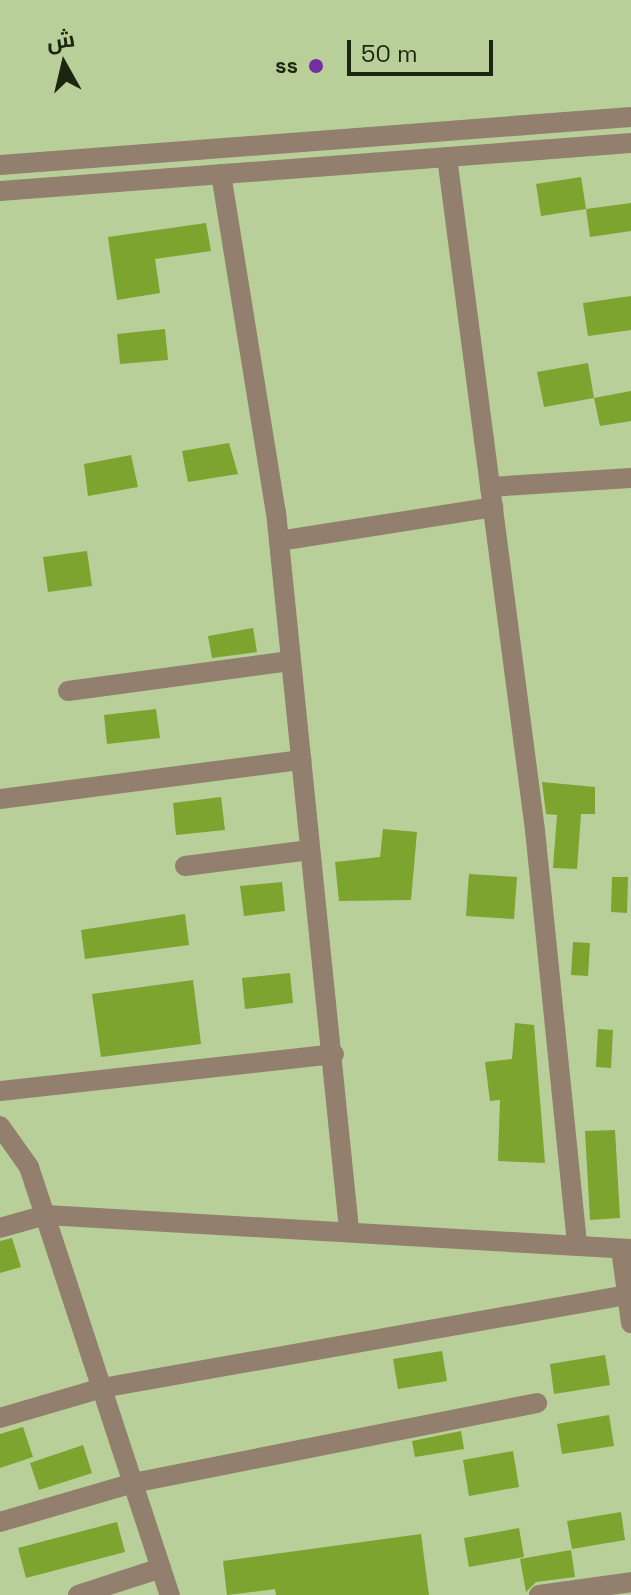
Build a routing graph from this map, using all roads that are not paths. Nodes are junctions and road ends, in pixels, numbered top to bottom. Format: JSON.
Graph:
{"nodes":[{"id":1,"x":631,"y":117,"type":"edge"},
{"id":2,"x":631,"y":143,"type":"edge"},
{"id":3,"x":447,"y":157,"type":"junction"},
{"id":4,"x":0,"y":165,"type":"edge"},
{"id":5,"x":221,"y":174,"type":"junction"},
{"id":6,"x":0,"y":191,"type":"edge"},
{"id":7,"x":631,"y":478,"type":"edge"},
{"id":8,"x":492,"y":497,"type":"junction"},
{"id":9,"x":279,"y":541,"type":"junction"},
{"id":10,"x":290,"y":661,"type":"junction"},
{"id":11,"x":68,"y":691,"type":"dead end"},
{"id":12,"x":301,"y":760,"type":"junction"},
{"id":13,"x":0,"y":799,"type":"edge"},
{"id":14,"x":310,"y":850,"type":"junction"},
{"id":15,"x":185,"y":866,"type":"dead end"},
{"id":16,"x":334,"y":1054,"type":"junction"},
{"id":17,"x":0,"y":1091,"type":"edge"},
{"id":18,"x":0,"y":1126,"type":"edge"},
{"id":19,"x":46,"y":1215,"type":"junction"},
{"id":20,"x":0,"y":1228,"type":"edge"},
{"id":21,"x":349,"y":1230,"type":"junction"},
{"id":22,"x":577,"y":1243,"type":"junction"},
{"id":23,"x":626,"y":1249,"type":"edge"},
{"id":24,"x":627,"y":1295,"type":"junction"},
{"id":25,"x":631,"y":1323,"type":"edge"},
{"id":26,"x":102,"y":1388,"type":"junction"},
{"id":27,"x":537,"y":1403,"type":"dead end"},
{"id":28,"x":0,"y":1418,"type":"edge"},
{"id":29,"x":133,"y":1483,"type":"junction"},
{"id":30,"x":0,"y":1522,"type":"edge"},
{"id":31,"x":161,"y":1568,"type":"junction"},
{"id":32,"x":631,"y":1582,"type":"edge"},
{"id":33,"x":78,"y":1595,"type":"edge"},
{"id":34,"x":170,"y":1595,"type":"edge"},
{"id":35,"x":539,"y":1595,"type":"edge"}],
"edges":[{"from":1,"to":4,"type":"street"},
{"from":2,"to":3,"type":"street"},
{"from":3,"to":5,"type":"street"},
{"from":3,"to":8,"type":"street"},
{"from":5,"to":6,"type":"street"},
{"from":5,"to":9,"type":"street"},
{"from":7,"to":8,"type":"street"},
{"from":8,"to":9,"type":"street"},
{"from":8,"to":22,"type":"street"},
{"from":9,"to":10,"type":"street"},
{"from":10,"to":11,"type":"street"},
{"from":10,"to":12,"type":"street"},
{"from":12,"to":13,"type":"street"},
{"from":12,"to":14,"type":"street"},
{"from":14,"to":15,"type":"street"},
{"from":14,"to":16,"type":"street"},
{"from":16,"to":17,"type":"street"},
{"from":16,"to":21,"type":"street"},
{"from":18,"to":19,"type":"street"},
{"from":19,"to":20,"type":"street"},
{"from":19,"to":21,"type":"street"},
{"from":19,"to":26,"type":"street"},
{"from":21,"to":22,"type":"street"},
{"from":22,"to":23,"type":"street"},
{"from":23,"to":24,"type":"street"},
{"from":24,"to":25,"type":"street"},
{"from":24,"to":26,"type":"street"},
{"from":26,"to":28,"type":"street"},
{"from":26,"to":29,"type":"street"},
{"from":27,"to":29,"type":"street"},
{"from":29,"to":30,"type":"street"},
{"from":29,"to":31,"type":"street"},
{"from":31,"to":33,"type":"street"},
{"from":31,"to":34,"type":"street"},
{"from":32,"to":35,"type":"street"}]}
